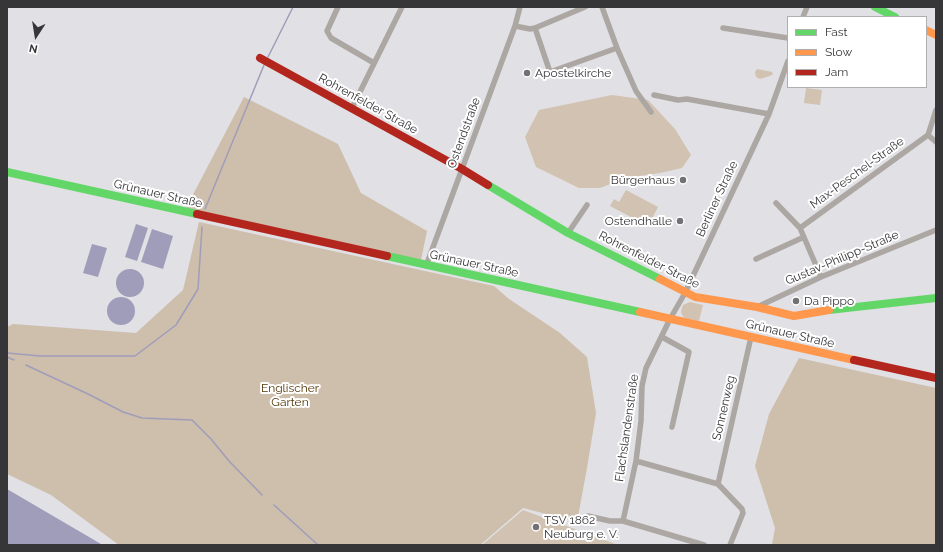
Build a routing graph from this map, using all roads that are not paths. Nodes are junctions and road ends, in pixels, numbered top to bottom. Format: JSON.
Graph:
{"nodes":[{"id":1,"x":338,"y":7,"type":"edge"},
{"id":2,"x":402,"y":7,"type":"edge"},
{"id":3,"x":520,"y":7,"type":"edge"},
{"id":4,"x":585,"y":7,"type":"edge"},
{"id":5,"x":602,"y":7,"type":"edge"},
{"id":6,"x":875,"y":7,"type":"edge"},
{"id":7,"x":893,"y":16,"type":"edge"},
{"id":8,"x":515,"y":26,"type":"junction"},
{"id":9,"x":535,"y":28,"type":"junction"},
{"id":10,"x":723,"y":28,"type":"dead end"},
{"id":11,"x":927,"y":30,"type":"edge"},
{"id":12,"x":936,"y":35,"type":"edge"},
{"id":13,"x":787,"y":38,"type":"edge"},
{"id":14,"x":617,"y":48,"type":"junction"},
{"id":15,"x":260,"y":58,"type":"dead end"},
{"id":16,"x":374,"y":63,"type":"junction"},
{"id":17,"x":787,"y":64,"type":"edge"},
{"id":18,"x":654,"y":95,"type":"dead end"},
{"id":19,"x":352,"y":108,"type":"junction"},
{"id":20,"x":936,"y":110,"type":"edge"},
{"id":21,"x":651,"y":112,"type":"dead end"},
{"id":22,"x":769,"y":114,"type":"junction"},
{"id":23,"x":928,"y":135,"type":"junction"},
{"id":24,"x":936,"y":142,"type":"edge"},
{"id":25,"x":462,"y":169,"type":"junction"},
{"id":26,"x":7,"y":172,"type":"edge"},
{"id":27,"x":776,"y":203,"type":"dead end"},
{"id":28,"x":587,"y":205,"type":"dead end"},
{"id":29,"x":800,"y":228,"type":"junction"},
{"id":30,"x":936,"y":230,"type":"edge"},
{"id":31,"x":568,"y":232,"type":"junction"},
{"id":32,"x":804,"y":237,"type":"junction"},
{"id":33,"x":756,"y":259,"type":"dead end"},
{"id":34,"x":426,"y":266,"type":"junction"},
{"id":35,"x":821,"y":277,"type":"junction"},
{"id":36,"x":685,"y":293,"type":"junction"},
{"id":37,"x":936,"y":298,"type":"edge"},
{"id":38,"x":757,"y":307,"type":"junction"},
{"id":39,"x":670,"y":319,"type":"junction"},
{"id":40,"x":662,"y":337,"type":"junction"},
{"id":41,"x":751,"y":337,"type":"junction"},
{"id":42,"x":936,"y":378,"type":"edge"},
{"id":43,"x":672,"y":427,"type":"dead end"},
{"id":44,"x":636,"y":460,"type":"junction"},
{"id":45,"x":718,"y":484,"type":"junction"},
{"id":46,"x":588,"y":516,"type":"dead end"},
{"id":47,"x":623,"y":521,"type":"junction"},
{"id":48,"x":704,"y":545,"type":"edge"},
{"id":49,"x":730,"y":545,"type":"edge"}],
"edges":[{"from":1,"to":16,"type":"street"},
{"from":2,"to":16,"type":"street"},
{"from":3,"to":8,"type":"street","name":"Ostendstraße"},
{"from":4,"to":9,"type":"street"},
{"from":5,"to":14,"type":"street"},
{"from":6,"to":7,"type":"street"},
{"from":8,"to":9,"type":"street"},
{"from":8,"to":25,"type":"street","name":"Ostendstraße"},
{"from":9,"to":14,"type":"street"},
{"from":10,"to":13,"type":"street"},
{"from":11,"to":12,"type":"street"},
{"from":14,"to":21,"type":"street"},
{"from":15,"to":19,"type":"street","name":"Rohrenfelder Straße"},
{"from":16,"to":19,"type":"street"},
{"from":17,"to":22,"type":"street","name":"Berliner Straße"},
{"from":18,"to":22,"type":"street"},
{"from":19,"to":25,"type":"street","name":"Rohrenfelder Straße"},
{"from":20,"to":23,"type":"street"},
{"from":22,"to":36,"type":"street","name":"Berliner Straße"},
{"from":23,"to":24,"type":"street"},
{"from":23,"to":29,"type":"street","name":"Max-Peschel-Straße"},
{"from":25,"to":31,"type":"street","name":"Rohrenfelder Straße"},
{"from":25,"to":34,"type":"street","name":"Ostendstraße"},
{"from":26,"to":34,"type":"street","name":"Grünauer Straße"},
{"from":27,"to":29,"type":"street"},
{"from":28,"to":31,"type":"street"},
{"from":29,"to":32,"type":"street"},
{"from":30,"to":35,"type":"street","name":"Gustav-Philipp-Straße"},
{"from":31,"to":36,"type":"street","name":"Rohrenfelder Straße"},
{"from":32,"to":33,"type":"street"},
{"from":32,"to":35,"type":"street"},
{"from":34,"to":39,"type":"street","name":"Grünauer Straße"},
{"from":35,"to":38,"type":"street","name":"Gustav-Philipp-Straße"},
{"from":36,"to":38,"type":"street","name":"Rohrenfelder Straße"},
{"from":36,"to":39,"type":"street","name":"Berliner Straße"},
{"from":37,"to":38,"type":"street","name":"Rohrenfelder Straße"},
{"from":39,"to":40,"type":"street","name":"Flachslandenstraße"},
{"from":39,"to":41,"type":"street","name":"Grünauer Straße"},
{"from":40,"to":43,"type":"street"},
{"from":40,"to":44,"type":"street","name":"Flachslandenstraße"},
{"from":41,"to":42,"type":"street","name":"Grünauer Straße"},
{"from":41,"to":45,"type":"street","name":"Sonnenweg"},
{"from":44,"to":45,"type":"street"},
{"from":44,"to":47,"type":"street","name":"Flachslandenstraße"},
{"from":45,"to":49,"type":"street"},
{"from":46,"to":47,"type":"street"},
{"from":47,"to":48,"type":"street"}]}
